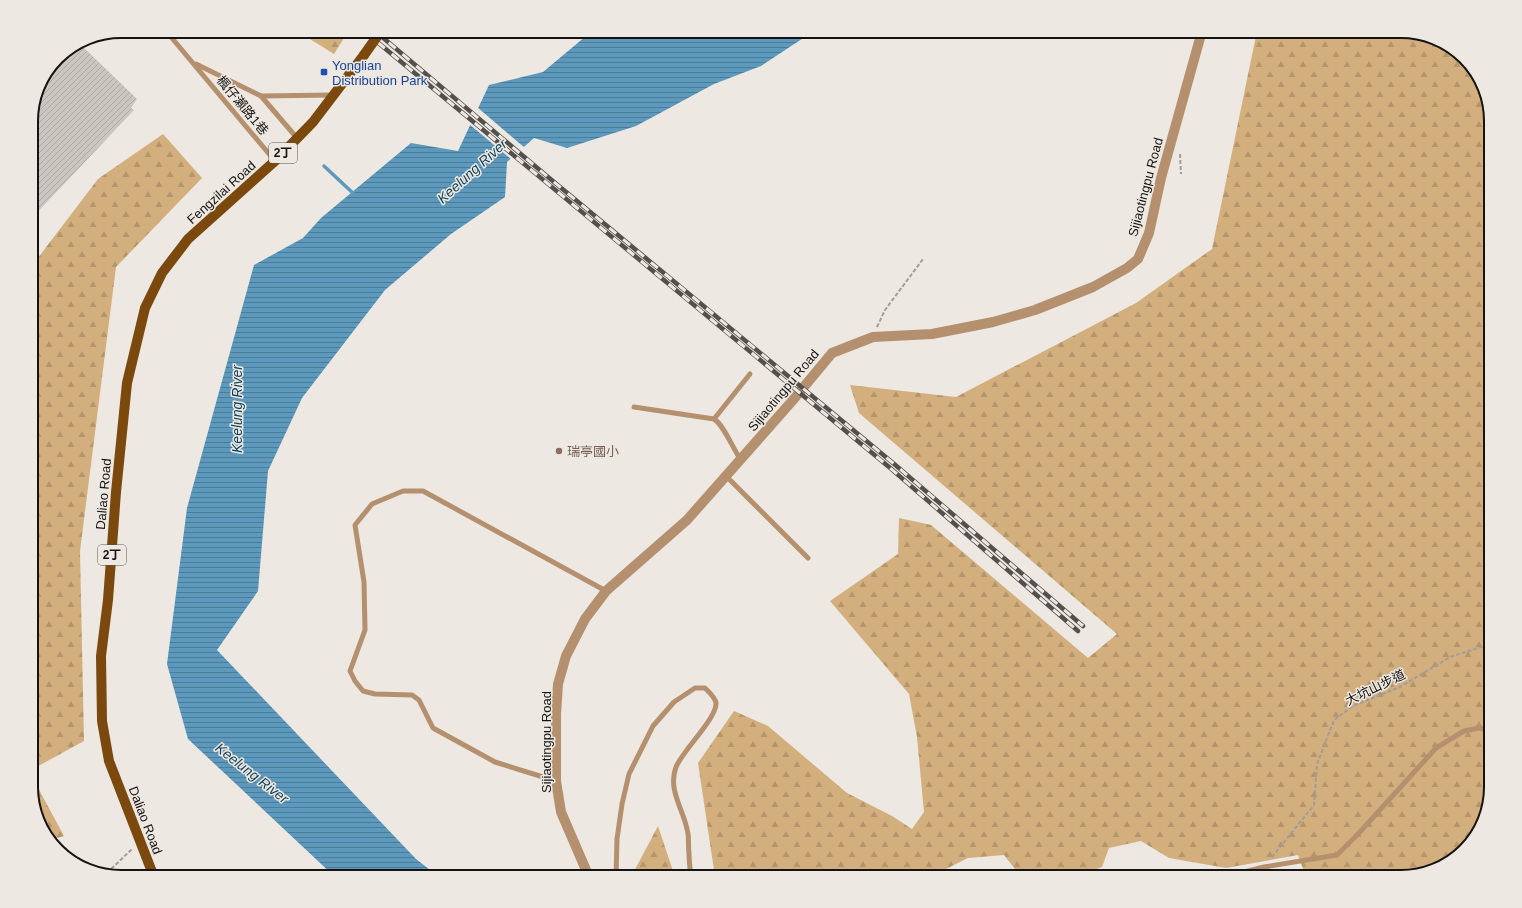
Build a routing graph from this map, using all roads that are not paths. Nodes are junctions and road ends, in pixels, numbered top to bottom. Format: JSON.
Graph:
{"nodes":[{"id":1,"x":172,"y":38,"type":"edge"},
{"id":2,"x":376,"y":38,"type":"edge"},
{"id":3,"x":1200,"y":38,"type":"edge"},
{"id":4,"x":193,"y":63,"type":"junction"},
{"id":5,"x":334,"y":95,"type":"junction"},
{"id":6,"x":261,"y":96,"type":"junction"},
{"id":7,"x":297,"y":138,"type":"junction"},
{"id":8,"x":275,"y":160,"type":"junction"},
{"id":9,"x":188,"y":239,"type":"joint"},
{"id":10,"x":750,"y":374,"type":"dead end"},
{"id":11,"x":634,"y":408,"type":"dead end"},
{"id":12,"x":714,"y":419,"type":"junction"},
{"id":13,"x":741,"y":460,"type":"junction"},
{"id":14,"x":726,"y":477,"type":"junction"},
{"id":15,"x":808,"y":558,"type":"dead end"},
{"id":16,"x":606,"y":591,"type":"junction"},
{"id":17,"x":1484,"y":729,"type":"edge"},
{"id":18,"x":556,"y":781,"type":"junction"},
{"id":19,"x":151,"y":870,"type":"edge"},
{"id":20,"x":586,"y":870,"type":"edge"},
{"id":21,"x":616,"y":870,"type":"edge"},
{"id":22,"x":691,"y":870,"type":"edge"},
{"id":23,"x":1252,"y":870,"type":"edge"}],
"edges":[{"from":1,"to":4,"type":"lane","name":"楓仔瀨路1巷"},
{"from":2,"to":5,"type":"main road","name":"Fengzilai Road","number":"2丁","bridge":true},
{"from":3,"to":13,"type":"street","name":"Sijiaotingpu Road"},
{"from":4,"to":6,"type":"lane","name":"楓仔瀨路1巷"},
{"from":4,"to":8,"type":"lane","name":"楓仔瀨路1巷"},
{"from":5,"to":6,"type":"lane","name":"楓仔瀨路1巷"},
{"from":5,"to":7,"type":"main road","name":"Fengzilai Road","number":"2丁"},
{"from":6,"to":7,"type":"lane","name":"楓仔瀨路1巷"},
{"from":7,"to":8,"type":"main road","name":"Fengzilai Road","number":"2丁"},
{"from":8,"to":9,"type":"main road","name":"Fengzilai Road","number":"2丁"},
{"from":9,"to":19,"type":"main road","name":"Daliao Road","number":"2丁"},
{"from":10,"to":12,"type":"lane"},
{"from":11,"to":12,"type":"lane"},
{"from":12,"to":13,"type":"lane"},
{"from":13,"to":14,"type":"street","name":"Sijiaotingpu Road"},
{"from":14,"to":15,"type":"lane"},
{"from":14,"to":16,"type":"street","name":"Sijiaotingpu Road"},
{"from":16,"to":18,"type":"street","name":"Sijiaotingpu Road"},
{"from":16,"to":18,"type":"lane"},
{"from":17,"to":23,"type":"lane"},
{"from":18,"to":20,"type":"street","name":"Sijiaotingpu Road"},
{"from":21,"to":22,"type":"lane"}]}
